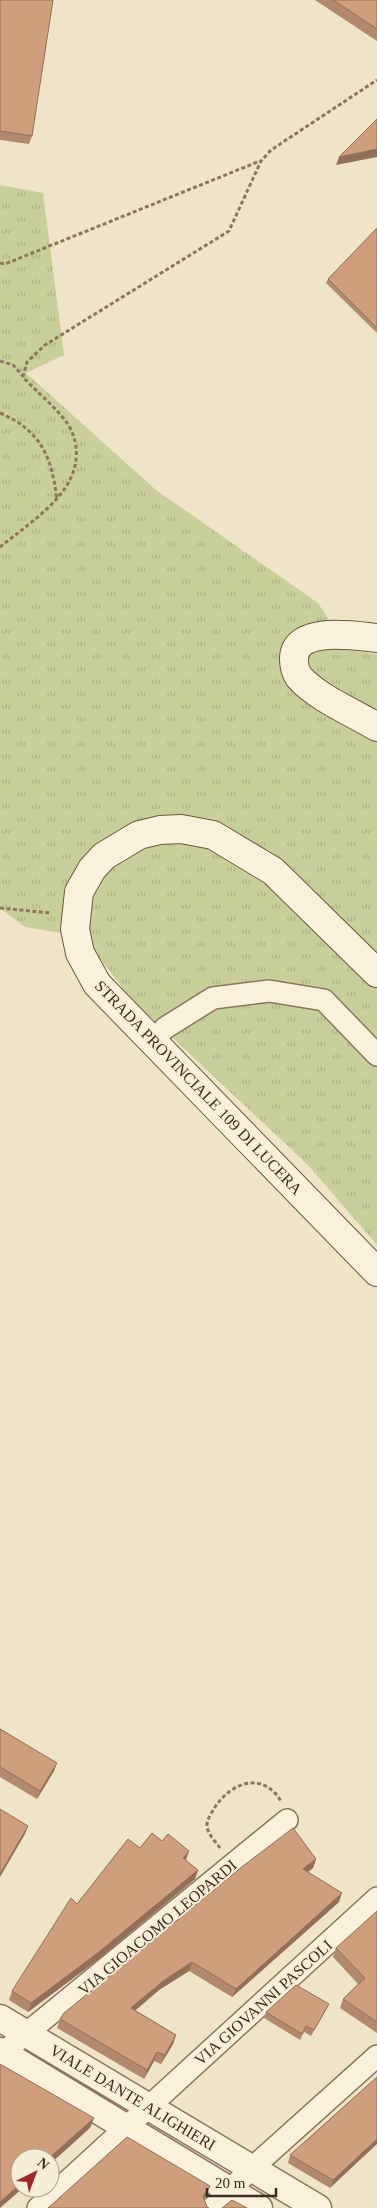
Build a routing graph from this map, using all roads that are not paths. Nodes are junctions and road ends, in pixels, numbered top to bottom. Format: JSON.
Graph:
{"nodes":[{"id":1,"x":377,"y":638,"type":"edge"},
{"id":2,"x":377,"y":727,"type":"edge"},
{"id":3,"x":377,"y":972,"type":"edge"},
{"id":4,"x":153,"y":1041,"type":"junction"},
{"id":5,"x":377,"y":1055,"type":"edge"},
{"id":6,"x":377,"y":1272,"type":"edge"},
{"id":7,"x":287,"y":1820,"type":"road end"},
{"id":8,"x":377,"y":1898,"type":"edge"},
{"id":9,"x":0,"y":2018,"type":"edge"},
{"id":10,"x":27,"y":2034,"type":"junction"},
{"id":11,"x":1,"y":2053,"type":"edge"},
{"id":12,"x":377,"y":2056,"type":"edge"},
{"id":13,"x":150,"y":2106,"type":"junction"},
{"id":14,"x":126,"y":2128,"type":"junction"},
{"id":15,"x":251,"y":2169,"type":"junction"},
{"id":16,"x":222,"y":2200,"type":"edge"},
{"id":17,"x":38,"y":2208,"type":"edge"},
{"id":18,"x":259,"y":2208,"type":"edge"},
{"id":19,"x":318,"y":2208,"type":"edge"}],
"edges":[{"from":1,"to":2,"type":"main road"},
{"from":3,"to":4,"type":"main road","name":"STRADA PROVINCIALE 109 DI LUCERA"},
{"from":4,"to":5,"type":"street"},
{"from":4,"to":6,"type":"main road","name":"STRADA PROVINCIALE 109 DI LUCERA"},
{"from":7,"to":10,"type":"street","name":"VIA GIOACOMO LEOPARDI"},
{"from":8,"to":13,"type":"street","name":"VIA GIOVANNI PASCOLI"},
{"from":9,"to":10,"type":"street","name":"VIALE DANTE ALIGHIERI"},
{"from":10,"to":11,"type":"street","name":"VIA GIOACOMO LEOPARDI"},
{"from":10,"to":13,"type":"street","name":"VIALE DANTE ALIGHIERI"},
{"from":11,"to":14,"type":"street","name":"VIALE DANTE ALIGHIERI"},
{"from":12,"to":15,"type":"street"},
{"from":13,"to":14,"type":"street","name":"VIA GIOVANNI PASCOLI"},
{"from":13,"to":15,"type":"street","name":"VIALE DANTE ALIGHIERI"},
{"from":14,"to":16,"type":"street","name":"VIALE DANTE ALIGHIERI"},
{"from":14,"to":17,"type":"street","name":"VIA GIOVANNI PASCOLI"},
{"from":15,"to":16,"type":"street"},
{"from":15,"to":19,"type":"street","name":"VIALE DANTE ALIGHIERI"},
{"from":16,"to":18,"type":"street","name":"VIALE DANTE ALIGHIERI"}]}
